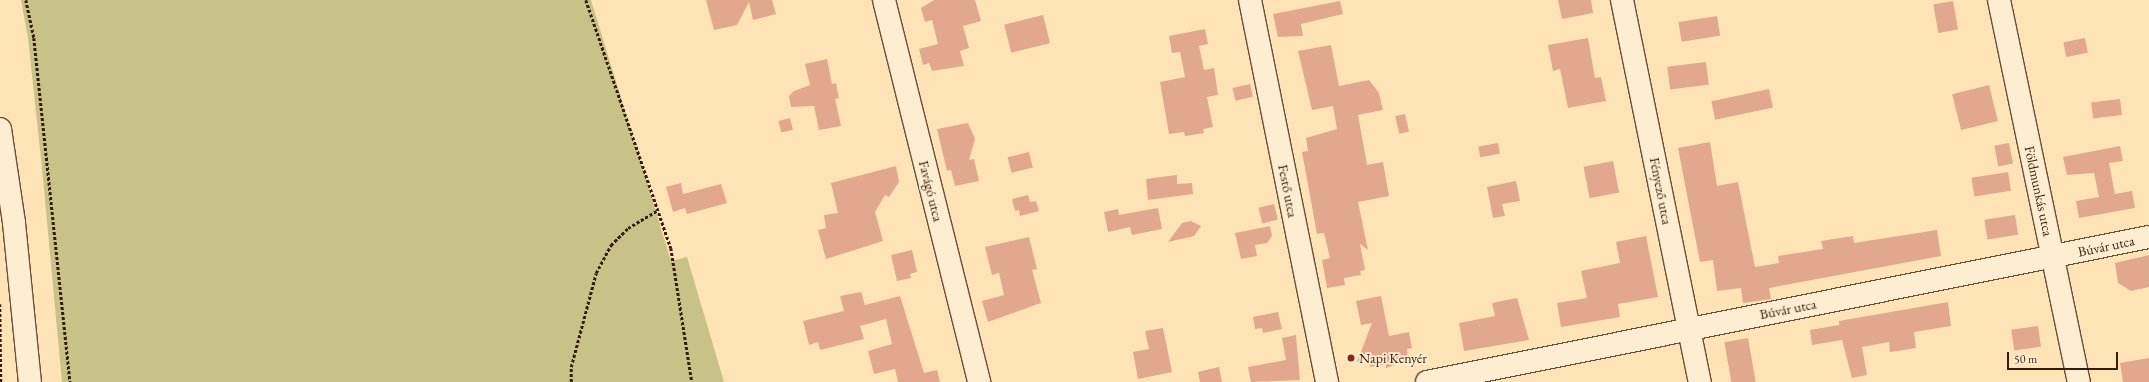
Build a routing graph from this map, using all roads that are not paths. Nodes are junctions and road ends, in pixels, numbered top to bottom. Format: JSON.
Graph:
{"nodes":[{"id":1,"x":884,"y":0,"type":"edge"},
{"id":2,"x":1250,"y":0,"type":"edge"},
{"id":3,"x":1622,"y":0,"type":"edge"},
{"id":4,"x":1999,"y":0,"type":"edge"},
{"id":5,"x":0,"y":129,"type":"edge"},
{"id":6,"x":2149,"y":236,"type":"edge"},
{"id":7,"x":2053,"y":257,"type":"junction"},
{"id":8,"x":1689,"y":328,"type":"junction"},
{"id":9,"x":30,"y":382,"type":"edge"},
{"id":10,"x":979,"y":382,"type":"edge"},
{"id":11,"x":1327,"y":382,"type":"edge"},
{"id":12,"x":1427,"y":382,"type":"edge"},
{"id":13,"x":1700,"y":382,"type":"edge"},
{"id":14,"x":2079,"y":382,"type":"edge"}],
"edges":[{"from":1,"to":10,"type":"street","name":"Favágó utca"},
{"from":2,"to":11,"type":"street","name":"Festő utca"},
{"from":3,"to":8,"type":"street","name":"Fényező utca"},
{"from":4,"to":7,"type":"street","name":"Földmunkás utca"},
{"from":5,"to":9,"type":"street"},
{"from":6,"to":7,"type":"street","name":"Búvár utca"},
{"from":7,"to":8,"type":"street","name":"Búvár utca"},
{"from":7,"to":14,"type":"street","name":"Földmunkás utca"},
{"from":8,"to":12,"type":"street","name":"Búvár utca"},
{"from":8,"to":13,"type":"street","name":"Fényező utca"}]}
